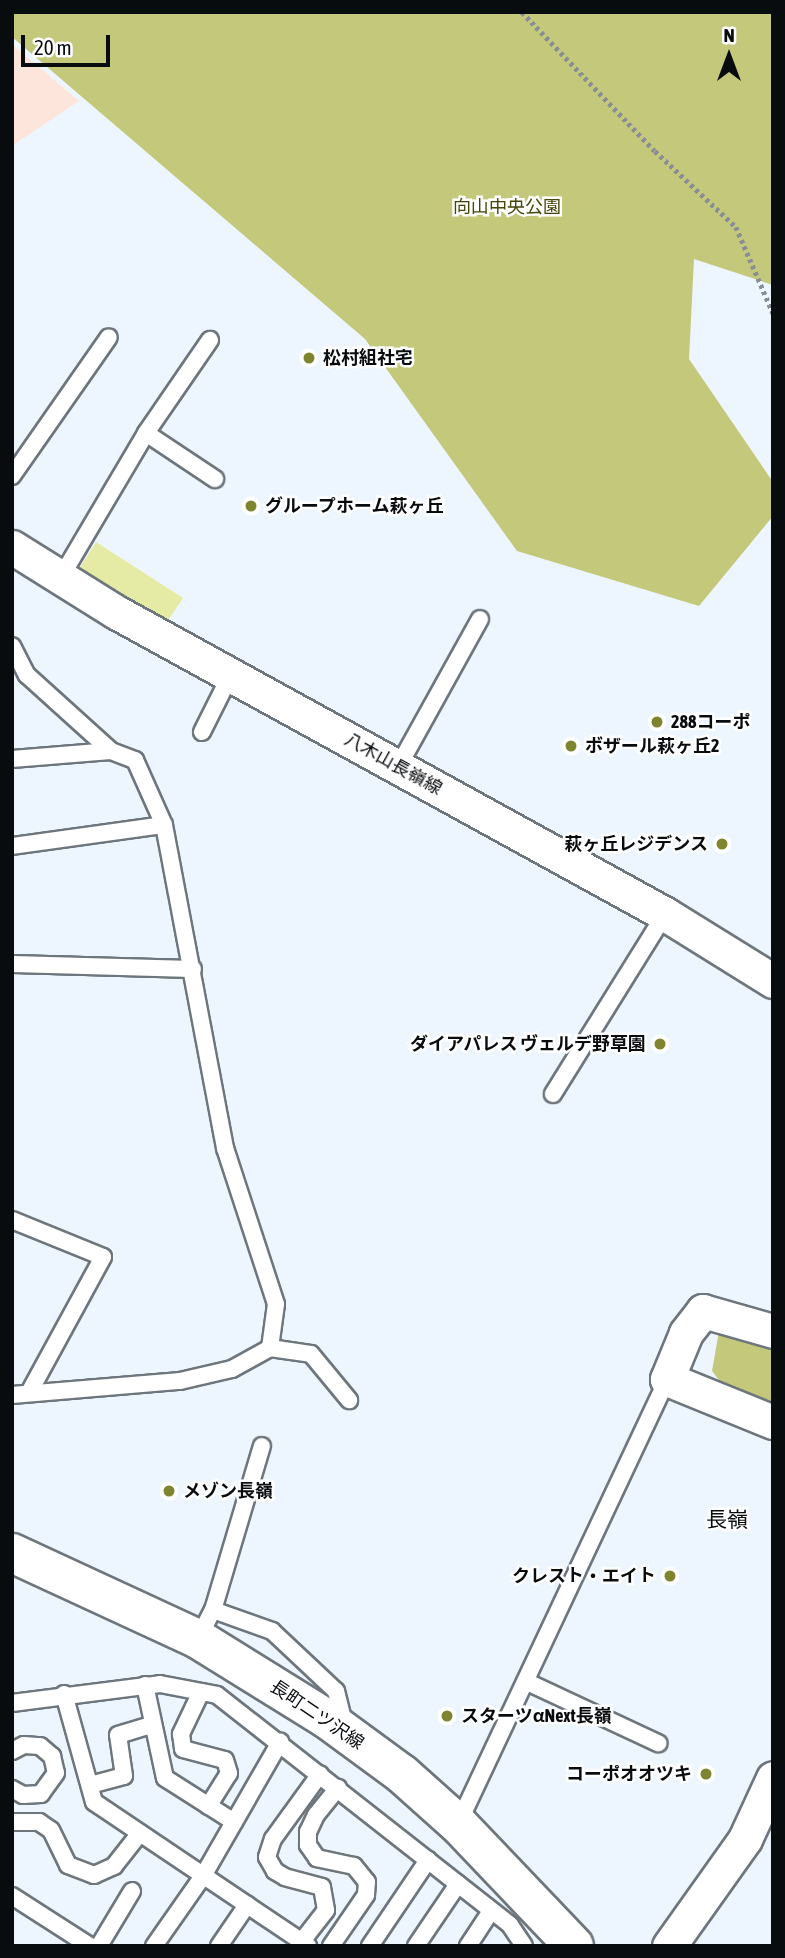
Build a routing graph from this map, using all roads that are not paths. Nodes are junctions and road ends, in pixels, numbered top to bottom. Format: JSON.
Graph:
{"nodes":[{"id":1,"x":109,"y":337,"type":"dead end"},
{"id":2,"x":210,"y":340,"type":"dead end"},
{"id":3,"x":146,"y":433,"type":"junction"},
{"id":4,"x":12,"y":476,"type":"edge"},
{"id":5,"x":215,"y":479,"type":"dead end"},
{"id":6,"x":12,"y":547,"type":"edge"},
{"id":7,"x":61,"y":577,"type":"junction"},
{"id":8,"x":480,"y":620,"type":"dead end"},
{"id":9,"x":12,"y":646,"type":"edge"},
{"id":10,"x":231,"y":674,"type":"junction"},
{"id":11,"x":202,"y":732,"type":"dead end"},
{"id":12,"x":111,"y":751,"type":"junction"},
{"id":13,"x":12,"y":759,"type":"edge"},
{"id":14,"x":398,"y":767,"type":"junction"},
{"id":15,"x":164,"y":825,"type":"junction"},
{"id":16,"x":12,"y":846,"type":"edge"},
{"id":17,"x":665,"y":914,"type":"junction"},
{"id":18,"x":12,"y":964,"type":"edge"},
{"id":19,"x":193,"y":969,"type":"junction"},
{"id":20,"x":772,"y":979,"type":"edge"},
{"id":21,"x":553,"y":1094,"type":"dead end"},
{"id":22,"x":12,"y":1220,"type":"edge"},
{"id":23,"x":773,"y":1331,"type":"edge"},
{"id":24,"x":270,"y":1348,"type":"junction"},
{"id":25,"x":667,"y":1379,"type":"junction"},
{"id":26,"x":20,"y":1394,"type":"edge"},
{"id":27,"x":349,"y":1400,"type":"dead end"},
{"id":28,"x":773,"y":1422,"type":"edge"},
{"id":29,"x":262,"y":1446,"type":"dead end"},
{"id":30,"x":12,"y":1553,"type":"edge"},
{"id":31,"x":205,"y":1624,"type":"junction"},
{"id":32,"x":527,"y":1682,"type":"junction"},
{"id":33,"x":145,"y":1685,"type":"junction"},
{"id":34,"x":201,"y":1692,"type":"junction"},
{"id":35,"x":64,"y":1694,"type":"junction"},
{"id":36,"x":12,"y":1703,"type":"edge"},
{"id":37,"x":150,"y":1725,"type":"junction"},
{"id":38,"x":280,"y":1742,"type":"junction"},
{"id":39,"x":658,"y":1743,"type":"dead end"},
{"id":40,"x":12,"y":1751,"type":"edge"},
{"id":41,"x":82,"y":1758,"type":"junction"},
{"id":42,"x":56,"y":1764,"type":"junction"},
{"id":43,"x":320,"y":1774,"type":"junction"},
{"id":44,"x":773,"y":1778,"type":"edge"},
{"id":45,"x":90,"y":1785,"type":"junction"},
{"id":46,"x":338,"y":1788,"type":"junction"},
{"id":47,"x":12,"y":1789,"type":"edge"},
{"id":48,"x":208,"y":1805,"type":"junction"},
{"id":49,"x":12,"y":1822,"type":"edge"},
{"id":50,"x":234,"y":1822,"type":"junction"},
{"id":51,"x":458,"y":1824,"type":"junction"},
{"id":52,"x":140,"y":1833,"type":"junction"},
{"id":53,"x":428,"y":1860,"type":"junction"},
{"id":54,"x":203,"y":1876,"type":"junction"},
{"id":55,"x":458,"y":1884,"type":"junction"},
{"id":56,"x":132,"y":1891,"type":"dead end"},
{"id":57,"x":12,"y":1896,"type":"edge"},
{"id":58,"x":247,"y":1905,"type":"junction"},
{"id":59,"x":491,"y":1910,"type":"junction"},
{"id":60,"x":305,"y":1944,"type":"edge"},
{"id":61,"x":222,"y":1945,"type":"edge"},
{"id":62,"x":417,"y":1945,"type":"edge"},
{"id":63,"x":90,"y":1946,"type":"edge"},
{"id":64,"x":99,"y":1946,"type":"edge"},
{"id":65,"x":154,"y":1946,"type":"edge"},
{"id":66,"x":331,"y":1946,"type":"edge"},
{"id":67,"x":370,"y":1946,"type":"edge"},
{"id":68,"x":468,"y":1946,"type":"edge"},
{"id":69,"x":524,"y":1946,"type":"edge"},
{"id":70,"x":574,"y":1946,"type":"edge"},
{"id":71,"x":669,"y":1946,"type":"edge"}],
"edges":[{"from":1,"to":4,"type":"lane"},
{"from":2,"to":3,"type":"lane"},
{"from":3,"to":5,"type":"lane"},
{"from":3,"to":7,"type":"lane"},
{"from":6,"to":7,"type":"street","name":"八木山長嶺線"},
{"from":7,"to":10,"type":"street","name":"八木山長嶺線"},
{"from":8,"to":14,"type":"lane"},
{"from":9,"to":12,"type":"lane"},
{"from":10,"to":11,"type":"lane"},
{"from":10,"to":14,"type":"street","name":"八木山長嶺線"},
{"from":12,"to":13,"type":"lane"},
{"from":12,"to":15,"type":"lane"},
{"from":14,"to":17,"type":"street","name":"八木山長嶺線"},
{"from":15,"to":16,"type":"lane"},
{"from":15,"to":19,"type":"lane"},
{"from":17,"to":20,"type":"street","name":"八木山長嶺線"},
{"from":17,"to":21,"type":"lane"},
{"from":18,"to":19,"type":"lane"},
{"from":19,"to":24,"type":"lane"},
{"from":22,"to":26,"type":"lane"},
{"from":23,"to":25,"type":"street"},
{"from":24,"to":26,"type":"lane"},
{"from":24,"to":27,"type":"lane"},
{"from":25,"to":28,"type":"street"},
{"from":25,"to":32,"type":"lane"},
{"from":29,"to":31,"type":"lane"},
{"from":30,"to":31,"type":"street","name":"長町二ツ沢線"},
{"from":31,"to":51,"type":"street","name":"長町二ツ沢線"},
{"from":32,"to":39,"type":"lane"},
{"from":32,"to":51,"type":"lane"},
{"from":33,"to":34,"type":"lane"},
{"from":33,"to":35,"type":"lane"},
{"from":33,"to":37,"type":"lane"},
{"from":34,"to":38,"type":"lane"},
{"from":34,"to":48,"type":"lane"},
{"from":35,"to":36,"type":"lane"},
{"from":35,"to":41,"type":"lane"},
{"from":37,"to":45,"type":"lane"},
{"from":37,"to":48,"type":"lane"},
{"from":38,"to":43,"type":"lane"},
{"from":38,"to":50,"type":"lane"},
{"from":40,"to":42,"type":"lane"},
{"from":41,"to":42,"type":"lane"},
{"from":41,"to":45,"type":"lane"},
{"from":42,"to":47,"type":"lane"},
{"from":43,"to":46,"type":"lane"},
{"from":43,"to":60,"type":"lane"},
{"from":44,"to":71,"type":"street"},
{"from":45,"to":52,"type":"lane"},
{"from":46,"to":53,"type":"lane"},
{"from":46,"to":66,"type":"lane"},
{"from":48,"to":50,"type":"lane"},
{"from":49,"to":52,"type":"lane"},
{"from":50,"to":54,"type":"lane"},
{"from":51,"to":70,"type":"street","name":"長町二ツ沢線"},
{"from":52,"to":54,"type":"lane"},
{"from":53,"to":55,"type":"lane"},
{"from":53,"to":67,"type":"lane"},
{"from":54,"to":58,"type":"lane"},
{"from":54,"to":65,"type":"lane"},
{"from":55,"to":59,"type":"lane"},
{"from":55,"to":62,"type":"lane"},
{"from":56,"to":64,"type":"lane"},
{"from":57,"to":63,"type":"lane"},
{"from":58,"to":60,"type":"lane"},
{"from":58,"to":61,"type":"lane"},
{"from":59,"to":68,"type":"lane"},
{"from":59,"to":69,"type":"lane"}]}
